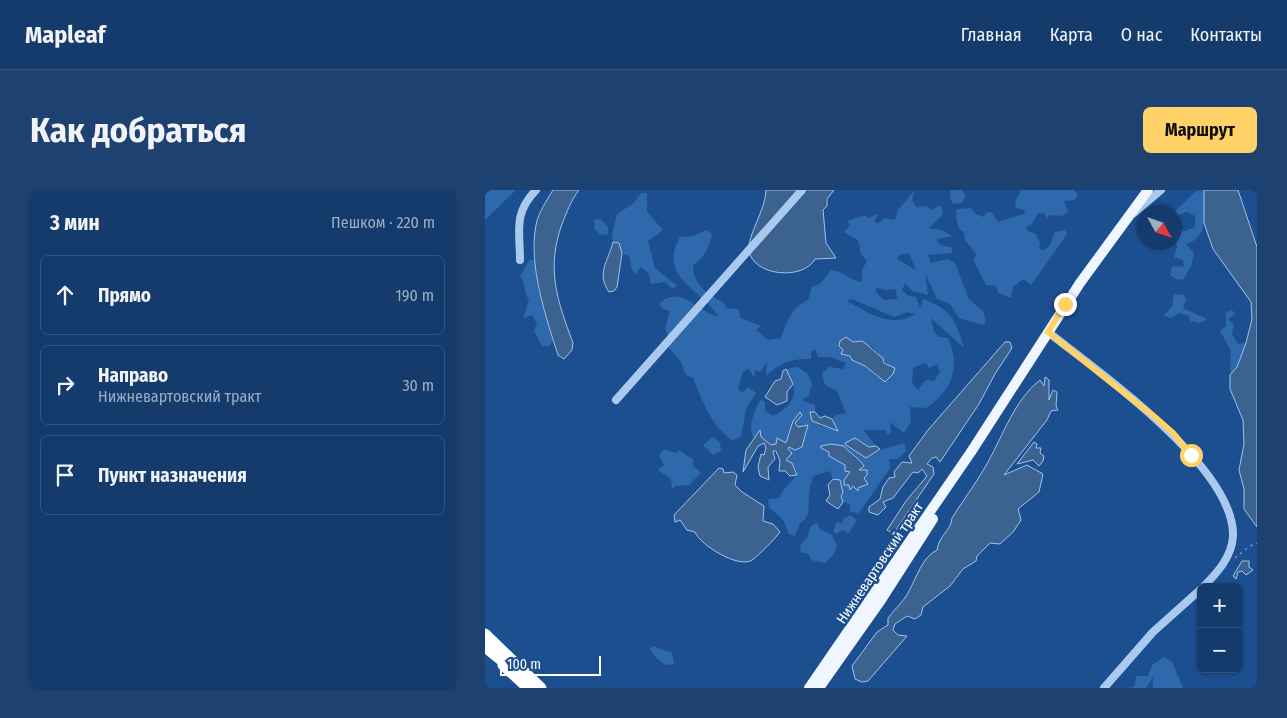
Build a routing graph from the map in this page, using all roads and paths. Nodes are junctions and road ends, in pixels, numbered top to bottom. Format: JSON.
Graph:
{"nodes":[{"id":1,"x":536,"y":190,"type":"edge"},
{"id":2,"x":802,"y":190,"type":"edge"},
{"id":3,"x":1148,"y":190,"type":"edge"},
{"id":4,"x":1161,"y":190,"type":"edge"},
{"id":5,"x":1120,"y":226,"type":"junction"},
{"id":6,"x":520,"y":260,"type":"dead end"},
{"id":7,"x":1048,"y":332,"type":"junction"},
{"id":8,"x":616,"y":400,"type":"dead end"},
{"id":9,"x":971,"y":452,"type":"junction"},
{"id":10,"x":1257,"y":543,"type":"edge"},
{"id":11,"x":1231,"y":561,"type":"dead end"},
{"id":12,"x":1207,"y":583,"type":"edge"},
{"id":13,"x":1197,"y":592,"type":"edge"},
{"id":14,"x":485,"y":634,"type":"edge"},
{"id":15,"x":842,"y":642,"type":"junction"},
{"id":16,"x":485,"y":648,"type":"edge"},
{"id":17,"x":528,"y":688,"type":"edge"},
{"id":18,"x":535,"y":688,"type":"edge"},
{"id":19,"x":541,"y":688,"type":"edge"},
{"id":20,"x":548,"y":688,"type":"edge"},
{"id":21,"x":803,"y":688,"type":"edge"},
{"id":22,"x":809,"y":688,"type":"edge"},
{"id":23,"x":819,"y":688,"type":"edge"},
{"id":24,"x":1104,"y":688,"type":"edge"}],
"edges":[{"from":1,"to":6,"type":"street"},
{"from":2,"to":8,"type":"street"},
{"from":3,"to":5,"type":"main road","name":"Нижневартовский тракт"},
{"from":4,"to":5,"type":"street"},
{"from":5,"to":7,"type":"main road","name":"Нижневартовский тракт"},
{"from":7,"to":9,"type":"main road","name":"Нижневартовский тракт"},
{"from":7,"to":12,"type":"street"},
{"from":9,"to":15,"type":"main road","name":"Нижневартовский тракт"},
{"from":9,"to":23,"type":"main road","name":"Нижневартовский тракт"},
{"from":10,"to":11,"type":"path"},
{"from":13,"to":24,"type":"street"},
{"from":14,"to":19,"type":"highway"},
{"from":14,"to":20,"type":"main road"},
{"from":15,"to":21,"type":"main road"},
{"from":15,"to":22,"type":"main road","name":"Нижневартовский тракт"},
{"from":16,"to":17,"type":"highway"},
{"from":16,"to":18,"type":"highway"}]}
